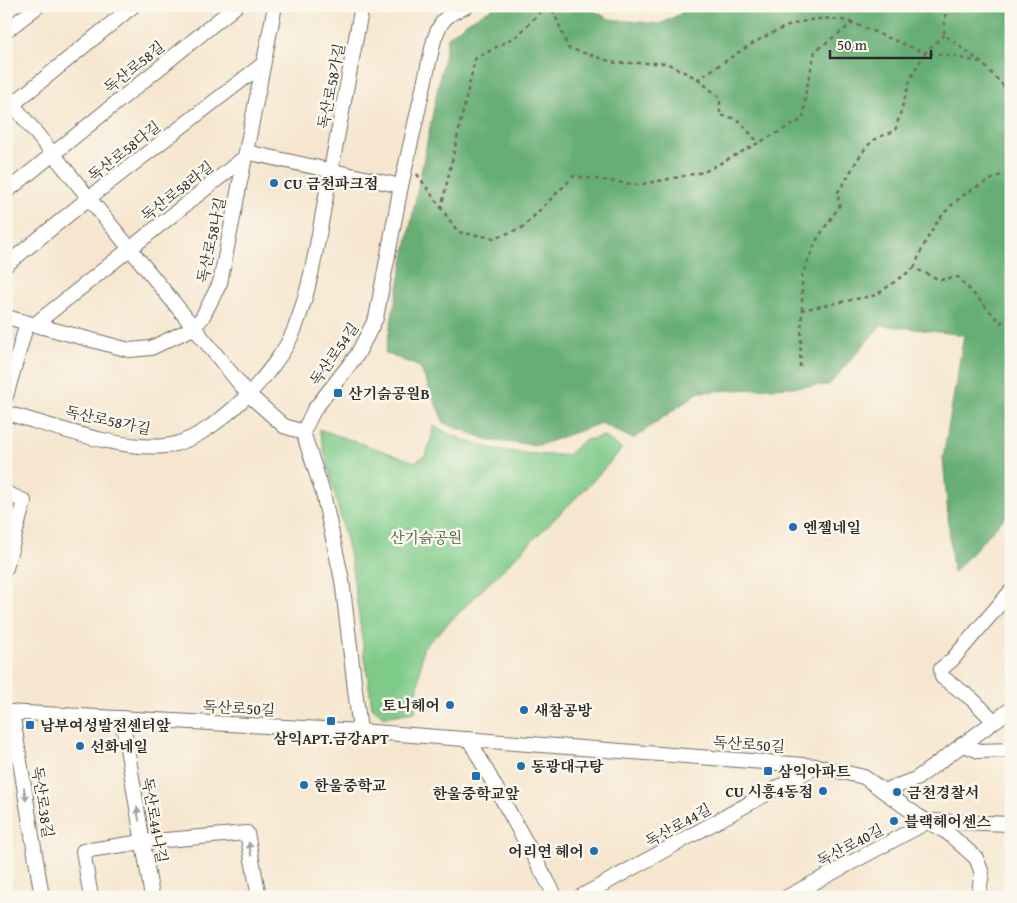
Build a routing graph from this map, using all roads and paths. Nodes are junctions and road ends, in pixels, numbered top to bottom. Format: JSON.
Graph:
{"nodes":[{"id":1,"x":38,"y":6,"type":"edge"},
{"id":2,"x":133,"y":6,"type":"edge"},
{"id":3,"x":236,"y":6,"type":"edge"},
{"id":4,"x":274,"y":6,"type":"edge"},
{"id":5,"x":362,"y":6,"type":"edge"},
{"id":6,"x":467,"y":6,"type":"edge"},
{"id":7,"x":946,"y":6,"type":"edge"},
{"id":8,"x":853,"y":23,"type":"junction"},
{"id":9,"x":6,"y":32,"type":"edge"},
{"id":10,"x":944,"y":35,"type":"junction"},
{"id":11,"x":925,"y":53,"type":"junction"},
{"id":12,"x":982,"y":63,"type":"junction"},
{"id":13,"x":263,"y":64,"type":"junction"},
{"id":14,"x":698,"y":79,"type":"junction"},
{"id":15,"x":1011,"y":94,"type":"edge"},
{"id":16,"x":8,"y":103,"type":"edge"},
{"id":17,"x":759,"y":143,"type":"junction"},
{"id":18,"x":53,"y":154,"type":"junction"},
{"id":19,"x":245,"y":155,"type":"junction"},
{"id":20,"x":407,"y":160,"type":"junction"},
{"id":21,"x":331,"y":171,"type":"junction"},
{"id":22,"x":1011,"y":171,"type":"edge"},
{"id":23,"x":401,"y":186,"type":"junction"},
{"id":24,"x":6,"y":192,"type":"edge"},
{"id":25,"x":89,"y":198,"type":"junction"},
{"id":26,"x":442,"y":208,"type":"junction"},
{"id":27,"x":129,"y":248,"type":"junction"},
{"id":28,"x":6,"y":265,"type":"edge"},
{"id":29,"x":914,"y":268,"type":"junction"},
{"id":30,"x":802,"y":310,"type":"junction"},
{"id":31,"x":1011,"y":312,"type":"edge"},
{"id":32,"x":6,"y":317,"type":"edge"},
{"id":33,"x":30,"y":324,"type":"junction"},
{"id":34,"x":193,"y":328,"type":"junction"},
{"id":35,"x":800,"y":367,"type":"dead end"},
{"id":36,"x":248,"y":394,"type":"junction"},
{"id":37,"x":6,"y":396,"type":"edge"},
{"id":38,"x":6,"y":413,"type":"edge"},
{"id":39,"x":303,"y":432,"type":"junction"},
{"id":40,"x":6,"y":492,"type":"edge"},
{"id":41,"x":6,"y":568,"type":"edge"},
{"id":42,"x":1011,"y":591,"type":"edge"},
{"id":43,"x":1011,"y":709,"type":"edge"},
{"id":44,"x":9,"y":712,"type":"edge"},
{"id":45,"x":122,"y":718,"type":"junction"},
{"id":46,"x":994,"y":722,"type":"junction"},
{"id":47,"x":360,"y":731,"type":"junction"},
{"id":48,"x":469,"y":739,"type":"junction"},
{"id":49,"x":962,"y":744,"type":"junction"},
{"id":50,"x":1011,"y":750,"type":"edge"},
{"id":51,"x":818,"y":766,"type":"junction"},
{"id":52,"x":883,"y":791,"type":"junction"},
{"id":53,"x":929,"y":821,"type":"junction"},
{"id":54,"x":1011,"y":824,"type":"edge"},
{"id":55,"x":142,"y":842,"type":"junction"},
{"id":56,"x":42,"y":897,"type":"edge"},
{"id":57,"x":91,"y":897,"type":"edge"},
{"id":58,"x":152,"y":897,"type":"edge"},
{"id":59,"x":259,"y":897,"type":"edge"},
{"id":60,"x":556,"y":897,"type":"edge"},
{"id":61,"x":580,"y":897,"type":"edge"},
{"id":62,"x":787,"y":897,"type":"edge"},
{"id":63,"x":978,"y":897,"type":"edge"}],
"edges":[{"from":1,"to":9,"type":"street"},
{"from":2,"to":16,"type":"street"},
{"from":3,"to":18,"type":"street","name":"독산로58길"},
{"from":4,"to":13,"type":"street","name":"독산로58나길"},
{"from":5,"to":21,"type":"street","name":"독산로58가길"},
{"from":6,"to":20,"type":"street","name":"독산로54길"},
{"from":7,"to":10,"type":"path"},
{"from":8,"to":11,"type":"path"},
{"from":8,"to":14,"type":"path"},
{"from":8,"to":17,"type":"path"},
{"from":10,"to":11,"type":"path"},
{"from":10,"to":12,"type":"path"},
{"from":11,"to":12,"type":"path"},
{"from":11,"to":30,"type":"path"},
{"from":12,"to":15,"type":"path"},
{"from":13,"to":19,"type":"street","name":"독산로58나길"},
{"from":13,"to":25,"type":"street","name":"독산로58다길"},
{"from":14,"to":17,"type":"path"},
{"from":14,"to":26,"type":"path"},
{"from":16,"to":18,"type":"street"},
{"from":17,"to":26,"type":"path"},
{"from":18,"to":24,"type":"street","name":"독산로58길"},
{"from":18,"to":25,"type":"street"},
{"from":19,"to":21,"type":"street"},
{"from":19,"to":27,"type":"street","name":"독산로58라길"},
{"from":19,"to":34,"type":"street","name":"독산로58나길"},
{"from":20,"to":23,"type":"street","name":"독산로54길"},
{"from":20,"to":26,"type":"path"},
{"from":21,"to":23,"type":"street"},
{"from":21,"to":36,"type":"street","name":"독산로58가길"},
{"from":22,"to":29,"type":"path"},
{"from":23,"to":39,"type":"street","name":"독산로54길"},
{"from":25,"to":27,"type":"street"},
{"from":25,"to":28,"type":"street","name":"독산로58다길"},
{"from":27,"to":33,"type":"street","name":"독산로58라길"},
{"from":27,"to":34,"type":"street"},
{"from":29,"to":30,"type":"path"},
{"from":29,"to":31,"type":"path"},
{"from":30,"to":35,"type":"path"},
{"from":32,"to":33,"type":"street","name":"독산로58나길"},
{"from":33,"to":34,"type":"street","name":"독산로58나길"},
{"from":33,"to":37,"type":"street"},
{"from":34,"to":36,"type":"street"},
{"from":36,"to":38,"type":"street","name":"독산로58가길"},
{"from":36,"to":39,"type":"street"},
{"from":39,"to":47,"type":"street"},
{"from":40,"to":41,"type":"street"},
{"from":42,"to":46,"type":"street"},
{"from":43,"to":46,"type":"street"},
{"from":44,"to":45,"type":"street","name":"독산로50길"},
{"from":44,"to":56,"type":"street","name":"독산로38길","one_way":true},
{"from":45,"to":47,"type":"street","name":"독산로50길"},
{"from":55,"to":45,"type":"street","name":"독산로44나길","one_way":true},
{"from":46,"to":49,"type":"street"},
{"from":47,"to":48,"type":"street","name":"독산로50길"},
{"from":48,"to":51,"type":"street","name":"독산로50길"},
{"from":48,"to":60,"type":"street"},
{"from":49,"to":50,"type":"street"},
{"from":49,"to":52,"type":"street"},
{"from":51,"to":52,"type":"street","name":"독산로50길"},
{"from":51,"to":61,"type":"street","name":"독산로44길"},
{"from":52,"to":53,"type":"street","name":"독산로50길"},
{"from":53,"to":54,"type":"street"},
{"from":53,"to":62,"type":"street","name":"독산로40길"},
{"from":53,"to":63,"type":"street","name":"독산로50길"},
{"from":55,"to":57,"type":"street"},
{"from":55,"to":58,"type":"street","name":"독산로44나길"},
{"from":59,"to":55,"type":"street","one_way":true}]}
